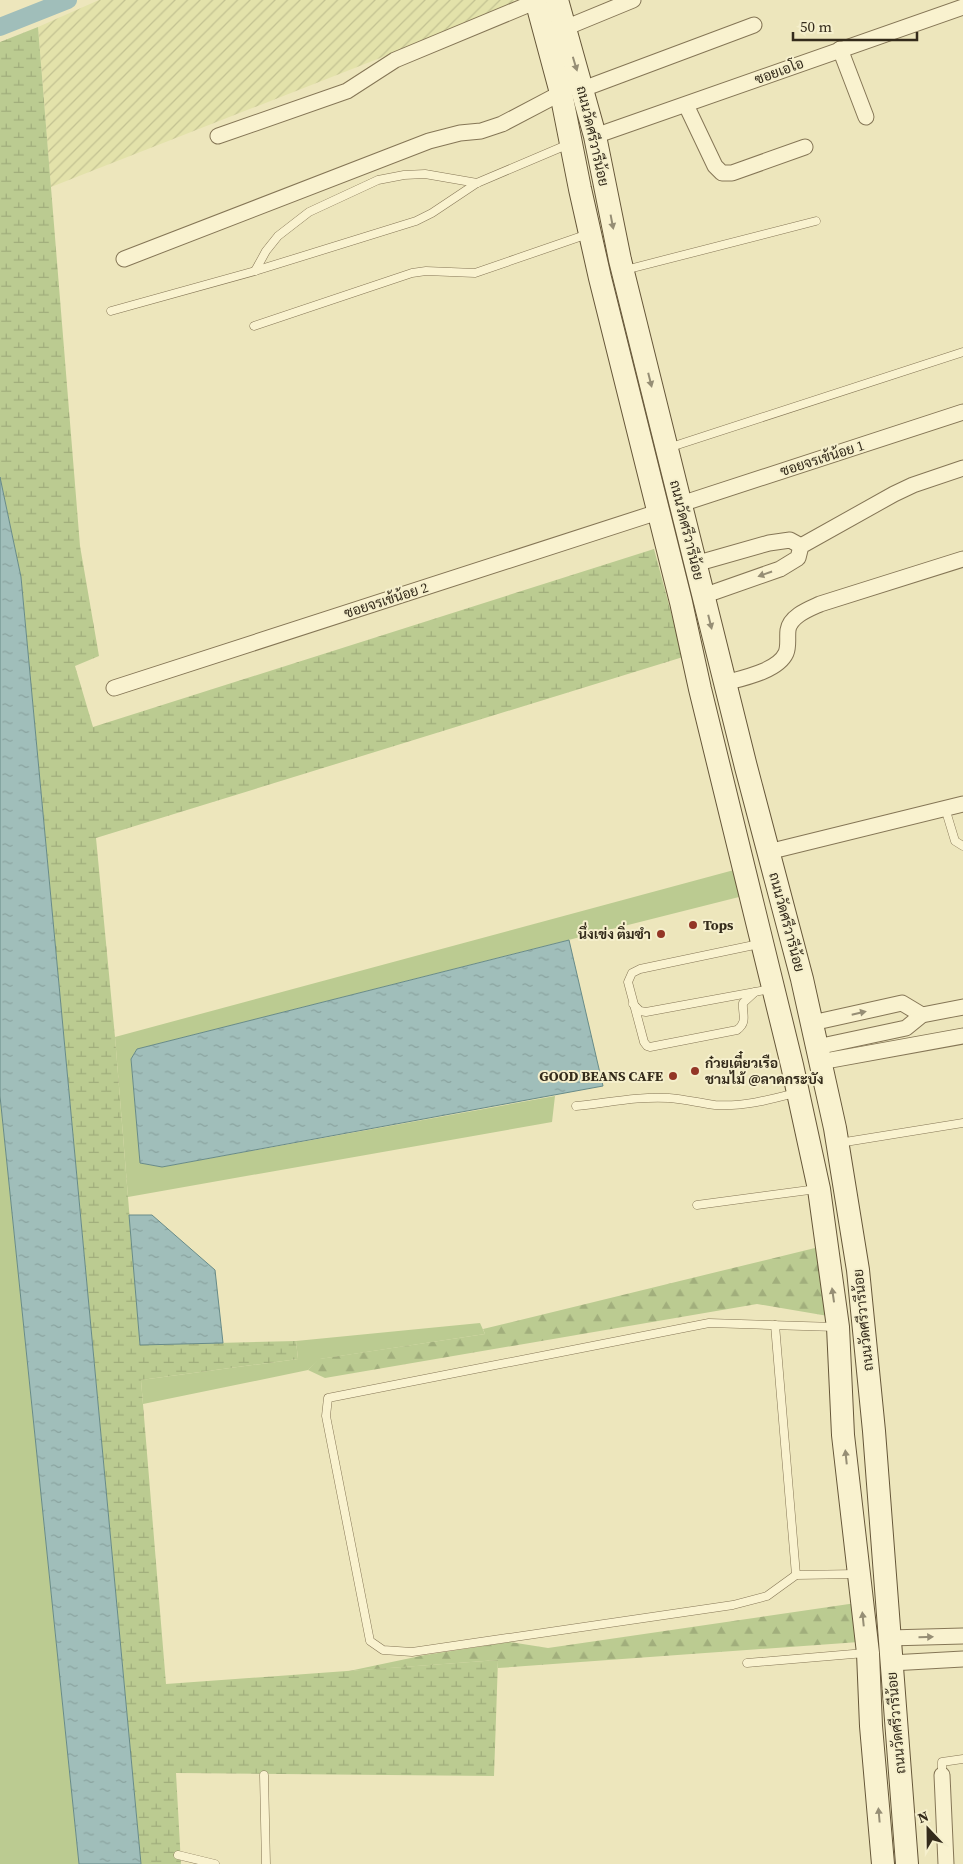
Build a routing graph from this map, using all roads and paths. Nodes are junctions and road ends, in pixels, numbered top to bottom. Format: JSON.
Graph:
{"nodes":[{"id":1,"x":543,"y":0,"type":"edge"},
{"id":2,"x":633,"y":0,"type":"edge"},
{"id":3,"x":963,"y":7,"type":"edge"},
{"id":4,"x":754,"y":25,"type":"dead end"},
{"id":5,"x":565,"y":28,"type":"junction"},
{"id":6,"x":840,"y":49,"type":"junction"},
{"id":7,"x":583,"y":90,"type":"junction"},
{"id":8,"x":561,"y":93,"type":"junction"},
{"id":9,"x":686,"y":105,"type":"junction"},
{"id":10,"x":866,"y":117,"type":"dead end"},
{"id":11,"x":218,"y":136,"type":"dead end"},
{"id":12,"x":595,"y":136,"type":"junction"},
{"id":13,"x":571,"y":143,"type":"junction"},
{"id":14,"x":805,"y":147,"type":"dead end"},
{"id":15,"x":477,"y":183,"type":"junction"},
{"id":16,"x":816,"y":221,"type":"dead end"},
{"id":17,"x":590,"y":234,"type":"junction"},
{"id":18,"x":124,"y":259,"type":"dead end"},
{"id":19,"x":255,"y":271,"type":"junction"},
{"id":20,"x":623,"y":271,"type":"junction"},
{"id":21,"x":111,"y":311,"type":"dead end"},
{"id":22,"x":254,"y":326,"type":"dead end"},
{"id":23,"x":963,"y":352,"type":"edge"},
{"id":24,"x":963,"y":412,"type":"edge"},
{"id":25,"x":666,"y":448,"type":"junction"},
{"id":26,"x":963,"y":468,"type":"edge"},
{"id":27,"x":681,"y":504,"type":"junction"},
{"id":28,"x":658,"y":512,"type":"junction"},
{"id":29,"x":801,"y":546,"type":"junction"},
{"id":30,"x":963,"y":559,"type":"edge"},
{"id":31,"x":696,"y":564,"type":"junction"},
{"id":32,"x":703,"y":596,"type":"junction"},
{"id":33,"x":725,"y":683,"type":"junction"},
{"id":34,"x":114,"y":688,"type":"dead end"},
{"id":35,"x":963,"y":804,"type":"edge"},
{"id":36,"x":945,"y":808,"type":"junction"},
{"id":37,"x":963,"y":846,"type":"edge"},
{"id":38,"x":768,"y":852,"type":"junction"},
{"id":39,"x":761,"y":943,"type":"junction"},
{"id":40,"x":764,"y":990,"type":"junction"},
{"id":41,"x":633,"y":1004,"type":"junction"},
{"id":42,"x":963,"y":1007,"type":"edge"},
{"id":43,"x":922,"y":1015,"type":"junction"},
{"id":44,"x":812,"y":1023,"type":"junction"},
{"id":45,"x":783,"y":1030,"type":"junction"},
{"id":46,"x":963,"y":1036,"type":"edge"},
{"id":47,"x":789,"y":1054,"type":"junction"},
{"id":48,"x":818,"y":1054,"type":"junction"},
{"id":49,"x":797,"y":1092,"type":"junction"},
{"id":50,"x":576,"y":1106,"type":"dead end"},
{"id":51,"x":963,"y":1123,"type":"edge"},
{"id":52,"x":837,"y":1143,"type":"junction"},
{"id":53,"x":819,"y":1189,"type":"junction"},
{"id":54,"x":696,"y":1205,"type":"dead end"},
{"id":55,"x":775,"y":1325,"type":"junction"},
{"id":56,"x":838,"y":1327,"type":"junction"},
{"id":57,"x":859,"y":1574,"type":"junction"},
{"id":58,"x":796,"y":1575,"type":"junction"},
{"id":59,"x":963,"y":1636,"type":"edge"},
{"id":60,"x":889,"y":1638,"type":"junction"},
{"id":61,"x":868,"y":1653,"type":"junction"},
{"id":62,"x":963,"y":1659,"type":"edge"},
{"id":63,"x":747,"y":1663,"type":"dead end"},
{"id":64,"x":891,"y":1663,"type":"junction"},
{"id":65,"x":963,"y":1759,"type":"edge"},
{"id":66,"x":264,"y":1775,"type":"dead end"},
{"id":67,"x":942,"y":1775,"type":"joint"},
{"id":68,"x":178,"y":1856,"type":"dead end"},
{"id":69,"x":214,"y":1864,"type":"edge"},
{"id":70,"x":266,"y":1864,"type":"edge"},
{"id":71,"x":883,"y":1864,"type":"edge"},
{"id":72,"x":907,"y":1864,"type":"edge"},
{"id":73,"x":946,"y":1864,"type":"edge"}],
"edges":[{"from":1,"to":5,"type":"main road","name":"ถนนวัดศรีวารีน้อย"},
{"from":1,"to":8,"type":"main road","name":"ถนนวัดศรีวารีน้อย"},
{"from":1,"to":11,"type":"street"},
{"from":2,"to":5,"type":"street"},
{"from":3,"to":6,"type":"street","name":"ซอยเอโอ"},
{"from":4,"to":7,"type":"street"},
{"from":5,"to":7,"type":"main road","name":"ถนนวัดศรีวารีน้อย","one_way":true},
{"from":6,"to":9,"type":"street","name":"ซอยเอโอ"},
{"from":6,"to":10,"type":"street"},
{"from":7,"to":12,"type":"main road","name":"ถนนวัดศรีวารีน้อย"},
{"from":8,"to":13,"type":"main road","name":"ถนนวัดศรีวารีน้อย"},
{"from":8,"to":18,"type":"street"},
{"from":9,"to":12,"type":"street","name":"ซอยเอโอ"},
{"from":9,"to":14,"type":"street"},
{"from":12,"to":20,"type":"main road","name":"ถนนวัดศรีวารีน้อย","one_way":true},
{"from":13,"to":15,"type":"lane"},
{"from":13,"to":17,"type":"main road","name":"ถนนวัดศรีวารีน้อย"},
{"from":15,"to":19,"type":"lane"},
{"from":15,"to":19,"type":"lane"},
{"from":16,"to":20,"type":"lane"},
{"from":17,"to":22,"type":"lane"},
{"from":17,"to":28,"type":"main road","name":"ถนนวัดศรีวารีน้อย"},
{"from":19,"to":21,"type":"lane"},
{"from":20,"to":25,"type":"main road","name":"ถนนวัดศรีวารีน้อย","one_way":true},
{"from":23,"to":25,"type":"lane"},
{"from":24,"to":27,"type":"street","name":"ซอยจรเข้น้อย 1"},
{"from":25,"to":27,"type":"main road","name":"ถนนวัดศรีวารีน้อย"},
{"from":26,"to":29,"type":"street"},
{"from":27,"to":28,"type":"main road"},
{"from":27,"to":31,"type":"main road","name":"ถนนวัดศรีวารีน้อย"},
{"from":28,"to":34,"type":"street","name":"ซอยจรเข้น้อย 2"},
{"from":28,"to":39,"type":"main road","name":"ถนนวัดศรีวารีน้อย"},
{"from":29,"to":31,"type":"street"},
{"from":29,"to":32,"type":"street","one_way":true},
{"from":30,"to":33,"type":"street"},
{"from":31,"to":32,"type":"main road","name":"ถนนวัดศรีวารีน้อย"},
{"from":32,"to":33,"type":"main road","name":"ถนนวัดศรีวารีน้อย","one_way":true},
{"from":33,"to":38,"type":"main road","name":"ถนนวัดศรีวารีน้อย"},
{"from":35,"to":36,"type":"street"},
{"from":36,"to":37,"type":"lane"},
{"from":36,"to":38,"type":"street"},
{"from":38,"to":44,"type":"main road","name":"ถนนวัดศรีวารีน้อย"},
{"from":39,"to":40,"type":"main road","name":"ถนนวัดศรีวารีน้อย"},
{"from":39,"to":41,"type":"lane"},
{"from":40,"to":41,"type":"lane"},
{"from":40,"to":41,"type":"lane"},
{"from":40,"to":45,"type":"main road","name":"ถนนวัดศรีวารีน้อย"},
{"from":42,"to":43,"type":"street"},
{"from":44,"to":43,"type":"street","one_way":true},
{"from":43,"to":48,"type":"street"},
{"from":44,"to":45,"type":"main road"},
{"from":44,"to":48,"type":"main road","name":"ถนนวัดศรีวารีน้อย"},
{"from":45,"to":47,"type":"main road","name":"ถนนวัดศรีวารีน้อย"},
{"from":46,"to":48,"type":"street"},
{"from":47,"to":48,"type":"main road"},
{"from":47,"to":49,"type":"main road","name":"ถนนวัดศรีวารีน้อย"},
{"from":48,"to":52,"type":"main road","name":"ถนนวัดศรีวารีน้อย"},
{"from":49,"to":50,"type":"lane"},
{"from":49,"to":53,"type":"main road","name":"ถนนวัดศรีวารีน้อย"},
{"from":51,"to":52,"type":"lane"},
{"from":52,"to":60,"type":"main road","name":"ถนนวัดศรีวารีน้อย"},
{"from":53,"to":54,"type":"lane"},
{"from":56,"to":53,"type":"main road","name":"ถนนวัดศรีวารีน้อย","one_way":true},
{"from":55,"to":56,"type":"lane"},
{"from":55,"to":58,"type":"lane"},
{"from":55,"to":58,"type":"lane"},
{"from":57,"to":56,"type":"main road","name":"ถนนวัดศรีวารีน้อย","one_way":true},
{"from":57,"to":58,"type":"lane"},
{"from":61,"to":57,"type":"main road","name":"ถนนวัดศรีวารีน้อย","one_way":true},
{"from":60,"to":59,"type":"street","one_way":true},
{"from":60,"to":64,"type":"main road","name":"ถนนวัดศรีวารีน้อย"},
{"from":61,"to":63,"type":"lane"},
{"from":71,"to":61,"type":"main road","name":"ถนนวัดศรีวารีน้อย","one_way":true},
{"from":62,"to":64,"type":"street"},
{"from":64,"to":72,"type":"main road","name":"ถนนวัดศรีวารีน้อย"},
{"from":65,"to":67,"type":"lane"},
{"from":66,"to":70,"type":"lane"},
{"from":67,"to":73,"type":"street"},
{"from":68,"to":69,"type":"lane"}]}
